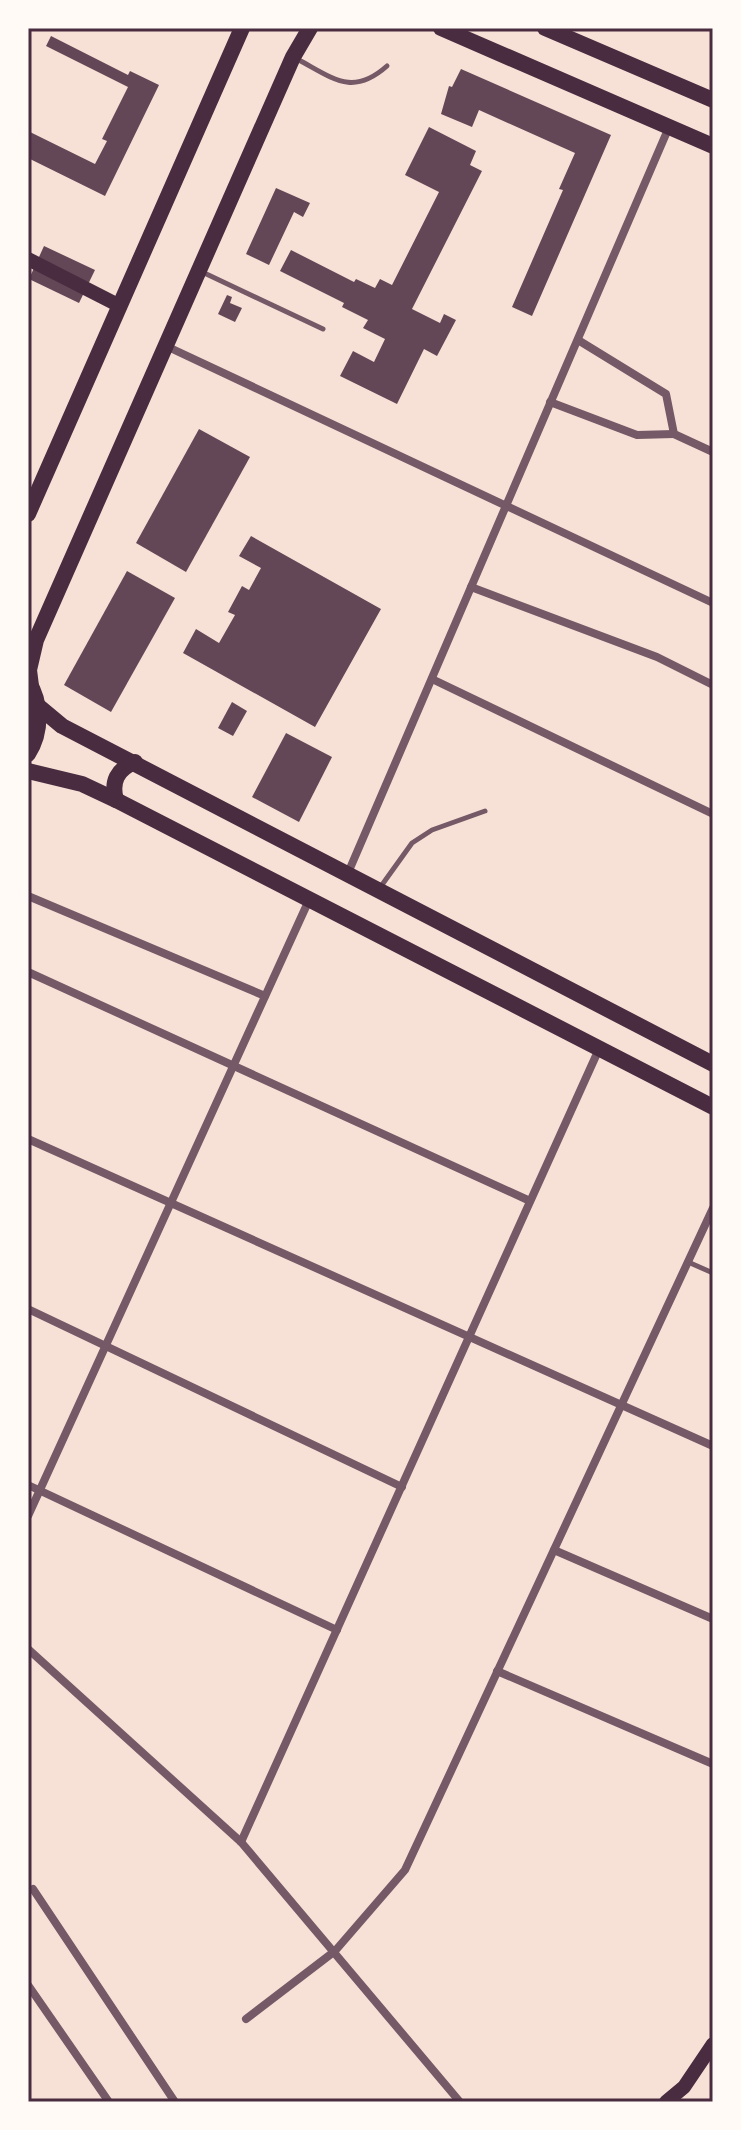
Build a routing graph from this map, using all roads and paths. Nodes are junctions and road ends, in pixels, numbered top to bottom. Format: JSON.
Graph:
{"nodes":[{"id":1,"x":242,"y":28,"type":"edge"},
{"id":2,"x":310,"y":28,"type":"edge"},
{"id":3,"x":441,"y":28,"type":"edge"},
{"id":4,"x":545,"y":28,"type":"edge"},
{"id":5,"x":293,"y":57,"type":"junction"},
{"id":6,"x":387,"y":66,"type":"dead end"},
{"id":7,"x":713,"y":100,"type":"edge"},
{"id":8,"x":669,"y":127,"type":"junction"},
{"id":9,"x":713,"y":146,"type":"edge"},
{"id":10,"x":28,"y":259,"type":"edge"},
{"id":11,"x":200,"y":270,"type":"junction"},
{"id":12,"x":120,"y":306,"type":"junction"},
{"id":13,"x":323,"y":329,"type":"dead end"},
{"id":14,"x":578,"y":340,"type":"junction"},
{"id":15,"x":166,"y":346,"type":"junction"},
{"id":16,"x":550,"y":402,"type":"junction"},
{"id":17,"x":674,"y":434,"type":"junction"},
{"id":18,"x":713,"y":452,"type":"edge"},
{"id":19,"x":34,"y":484,"type":"edge"},
{"id":20,"x":506,"y":507,"type":"junction"},
{"id":21,"x":28,"y":514,"type":"edge"},
{"id":22,"x":471,"y":587,"type":"junction"},
{"id":23,"x":713,"y":603,"type":"edge"},
{"id":24,"x":432,"y":679,"type":"junction"},
{"id":25,"x":30,"y":684,"type":"edge"},
{"id":26,"x":713,"y":685,"type":"edge"},
{"id":27,"x":38,"y":706,"type":"junction"},
{"id":28,"x":28,"y":754,"type":"edge"},
{"id":29,"x":135,"y":762,"type":"junction"},
{"id":30,"x":28,"y":771,"type":"edge"},
{"id":31,"x":116,"y":800,"type":"junction"},
{"id":32,"x":485,"y":811,"type":"dead end"},
{"id":33,"x":713,"y":814,"type":"edge"},
{"id":34,"x":348,"y":873,"type":"junction"},
{"id":35,"x":378,"y":889,"type":"junction"},
{"id":36,"x":28,"y":896,"type":"edge"},
{"id":37,"x":309,"y":900,"type":"junction"},
{"id":38,"x":28,"y":972,"type":"edge"},
{"id":39,"x":265,"y":996,"type":"junction"},
{"id":40,"x":599,"y":1049,"type":"junction"},
{"id":41,"x":713,"y":1064,"type":"edge"},
{"id":42,"x":233,"y":1066,"type":"junction"},
{"id":43,"x":713,"y":1107,"type":"edge"},
{"id":44,"x":28,"y":1139,"type":"edge"},
{"id":45,"x":530,"y":1201,"type":"junction"},
{"id":46,"x":171,"y":1203,"type":"junction"},
{"id":47,"x":713,"y":1208,"type":"edge"},
{"id":48,"x":688,"y":1262,"type":"junction"},
{"id":49,"x":713,"y":1273,"type":"edge"},
{"id":50,"x":28,"y":1309,"type":"edge"},
{"id":51,"x":470,"y":1336,"type":"junction"},
{"id":52,"x":106,"y":1345,"type":"junction"},
{"id":53,"x":623,"y":1405,"type":"junction"},
{"id":54,"x":713,"y":1446,"type":"edge"},
{"id":55,"x":28,"y":1485,"type":"edge"},
{"id":56,"x":402,"y":1487,"type":"junction"},
{"id":57,"x":40,"y":1490,"type":"junction"},
{"id":58,"x":28,"y":1516,"type":"edge"},
{"id":59,"x":554,"y":1550,"type":"junction"},
{"id":60,"x":713,"y":1619,"type":"edge"},
{"id":61,"x":337,"y":1630,"type":"junction"},
{"id":62,"x":28,"y":1649,"type":"edge"},
{"id":63,"x":497,"y":1671,"type":"junction"},
{"id":64,"x":713,"y":1764,"type":"edge"},
{"id":65,"x":241,"y":1842,"type":"junction"},
{"id":66,"x":33,"y":1889,"type":"dead end"},
{"id":67,"x":335,"y":1951,"type":"junction"},
{"id":68,"x":28,"y":1985,"type":"edge"},
{"id":69,"x":246,"y":2019,"type":"dead end"},
{"id":70,"x":713,"y":2044,"type":"edge"},
{"id":71,"x":109,"y":2102,"type":"edge"},
{"id":72,"x":175,"y":2102,"type":"edge"},
{"id":73,"x":460,"y":2102,"type":"edge"},
{"id":74,"x":666,"y":2102,"type":"edge"}],
"edges":[{"from":1,"to":12,"type":"main road"},
{"from":2,"to":5,"type":"main road"},
{"from":3,"to":8,"type":"main road"},
{"from":4,"to":7,"type":"main road"},
{"from":5,"to":6,"type":"lane"},
{"from":5,"to":11,"type":"main road"},
{"from":8,"to":9,"type":"main road"},
{"from":8,"to":14,"type":"street"},
{"from":10,"to":12,"type":"main road"},
{"from":11,"to":13,"type":"lane"},
{"from":11,"to":15,"type":"main road"},
{"from":12,"to":19,"type":"main road"},
{"from":14,"to":16,"type":"street"},
{"from":14,"to":17,"type":"street"},
{"from":15,"to":20,"type":"street"},
{"from":15,"to":25,"type":"main road"},
{"from":16,"to":17,"type":"street"},
{"from":16,"to":20,"type":"street"},
{"from":17,"to":18,"type":"street"},
{"from":19,"to":21,"type":"main road"},
{"from":20,"to":22,"type":"street"},
{"from":20,"to":23,"type":"street"},
{"from":22,"to":24,"type":"street"},
{"from":22,"to":26,"type":"street"},
{"from":24,"to":33,"type":"street"},
{"from":24,"to":34,"type":"street"},
{"from":25,"to":27,"type":"main road"},
{"from":27,"to":28,"type":"main road"},
{"from":27,"to":29,"type":"main road"},
{"from":29,"to":31,"type":"main road"},
{"from":29,"to":34,"type":"main road"},
{"from":30,"to":31,"type":"main road"},
{"from":31,"to":37,"type":"main road"},
{"from":32,"to":35,"type":"lane"},
{"from":34,"to":35,"type":"main road"},
{"from":35,"to":41,"type":"main road"},
{"from":36,"to":39,"type":"street"},
{"from":37,"to":39,"type":"street"},
{"from":37,"to":40,"type":"main road"},
{"from":38,"to":42,"type":"street"},
{"from":39,"to":42,"type":"street"},
{"from":40,"to":43,"type":"main road"},
{"from":40,"to":45,"type":"street"},
{"from":42,"to":45,"type":"street"},
{"from":42,"to":46,"type":"street"},
{"from":44,"to":46,"type":"street"},
{"from":45,"to":51,"type":"street"},
{"from":46,"to":51,"type":"street"},
{"from":46,"to":52,"type":"street"},
{"from":47,"to":48,"type":"street"},
{"from":48,"to":49,"type":"lane"},
{"from":48,"to":53,"type":"street"},
{"from":50,"to":52,"type":"street"},
{"from":51,"to":53,"type":"street"},
{"from":51,"to":56,"type":"street"},
{"from":52,"to":56,"type":"street"},
{"from":52,"to":57,"type":"street"},
{"from":53,"to":54,"type":"street"},
{"from":53,"to":59,"type":"street"},
{"from":55,"to":57,"type":"street"},
{"from":56,"to":61,"type":"street"},
{"from":57,"to":58,"type":"street"},
{"from":57,"to":61,"type":"street"},
{"from":59,"to":60,"type":"street"},
{"from":59,"to":63,"type":"street"},
{"from":61,"to":65,"type":"street"},
{"from":62,"to":65,"type":"street"},
{"from":63,"to":64,"type":"street"},
{"from":63,"to":67,"type":"street"},
{"from":65,"to":67,"type":"street"},
{"from":66,"to":72,"type":"street"},
{"from":67,"to":69,"type":"street"},
{"from":67,"to":73,"type":"street"},
{"from":68,"to":71,"type":"street"},
{"from":70,"to":74,"type":"main road"}]}
